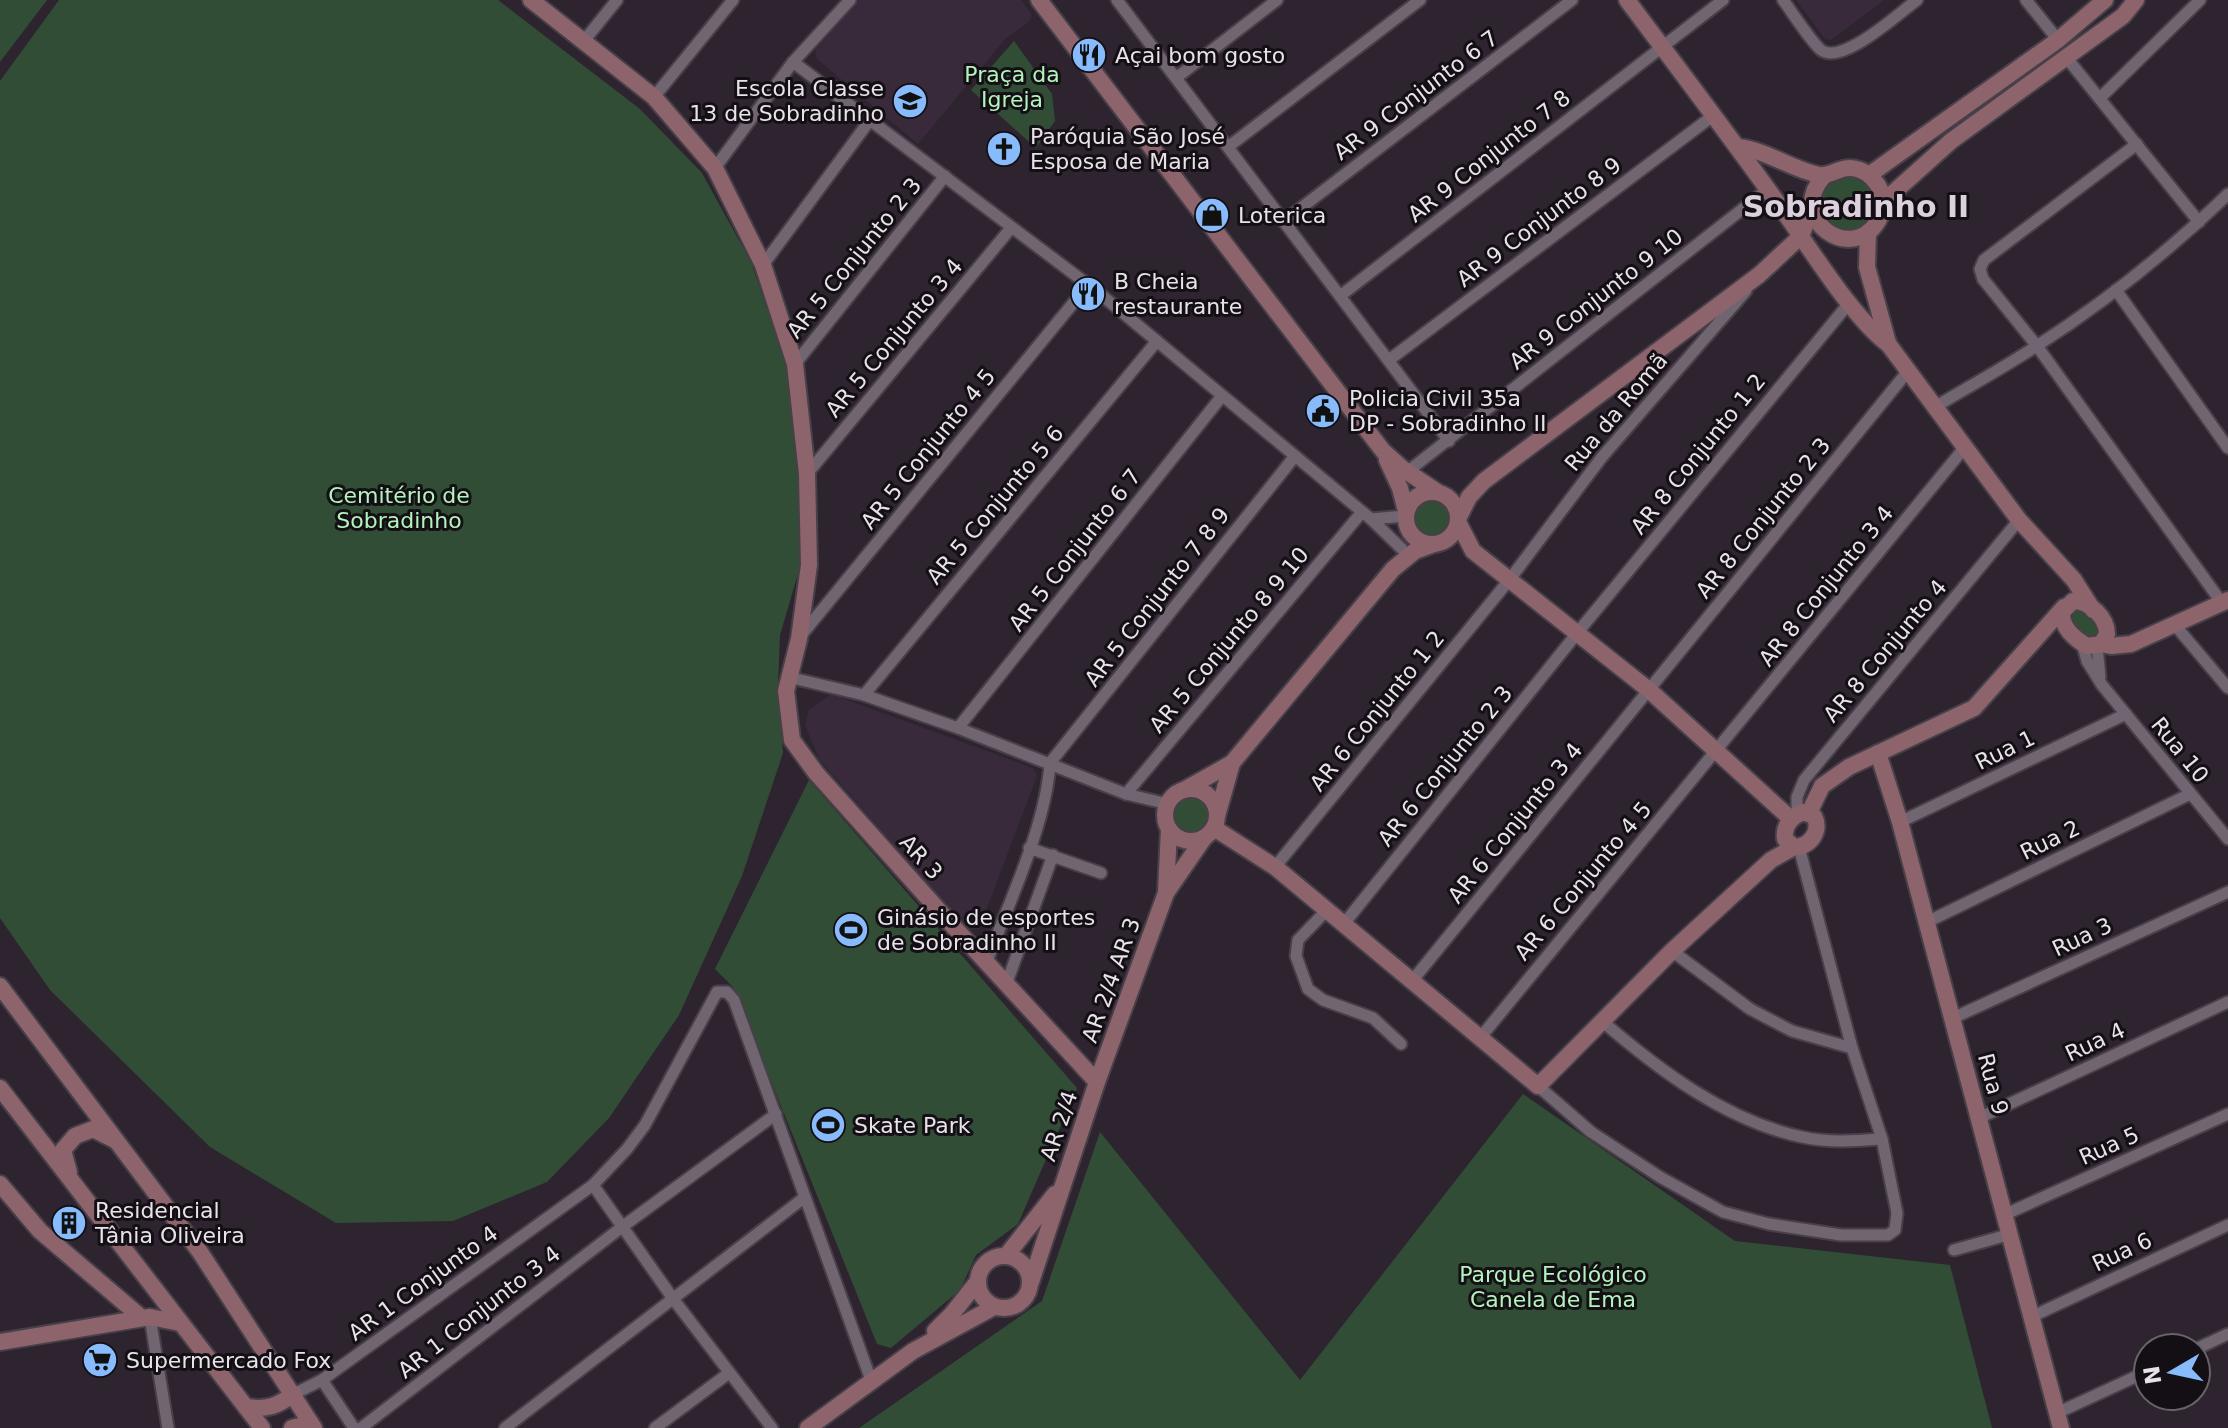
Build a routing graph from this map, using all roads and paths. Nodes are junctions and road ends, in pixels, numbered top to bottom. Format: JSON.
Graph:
{"nodes":[{"id":1,"x":531,"y":0,"type":"edge"},
{"id":2,"x":617,"y":0,"type":"edge"},
{"id":3,"x":733,"y":0,"type":"edge"},
{"id":4,"x":850,"y":0,"type":"edge"},
{"id":5,"x":1039,"y":0,"type":"edge"},
{"id":6,"x":1277,"y":0,"type":"edge"},
{"id":7,"x":1420,"y":0,"type":"edge"},
{"id":8,"x":1572,"y":0,"type":"edge"},
{"id":9,"x":1627,"y":0,"type":"edge"},
{"id":10,"x":1723,"y":0,"type":"edge"},
{"id":11,"x":1783,"y":0,"type":"edge"},
{"id":12,"x":1917,"y":0,"type":"edge"},
{"id":13,"x":2026,"y":0,"type":"edge"},
{"id":14,"x":2105,"y":0,"type":"edge"},
{"id":15,"x":2136,"y":0,"type":"edge"},
{"id":16,"x":2200,"y":0,"type":"edge"},
{"id":17,"x":1119,"y":1,"type":"edge"},
{"id":18,"x":2058,"y":40,"type":"junction"},
{"id":19,"x":583,"y":42,"type":"junction"},
{"id":20,"x":1663,"y":47,"type":"junction"},
{"id":21,"x":2066,"y":57,"type":"junction"},
{"id":22,"x":793,"y":62,"type":"junction"},
{"id":23,"x":1176,"y":78,"type":"junction"},
{"id":24,"x":654,"y":97,"type":"junction"},
{"id":25,"x":2100,"y":98,"type":"junction"},
{"id":26,"x":1714,"y":115,"type":"junction"},
{"id":27,"x":870,"y":120,"type":"junction"},
{"id":28,"x":2137,"y":144,"type":"junction"},
{"id":29,"x":1228,"y":147,"type":"junction"},
{"id":30,"x":1738,"y":147,"type":"junction"},
{"id":31,"x":715,"y":168,"type":"junction"},
{"id":32,"x":1869,"y":175,"type":"junction"},
{"id":33,"x":945,"y":176,"type":"junction"},
{"id":34,"x":1824,"y":176,"type":"junction"},
{"id":35,"x":1768,"y":189,"type":"junction"},
{"id":36,"x":2228,"y":194,"type":"edge"},
{"id":37,"x":1883,"y":202,"type":"junction"},
{"id":38,"x":1812,"y":209,"type":"junction"},
{"id":39,"x":1284,"y":221,"type":"junction"},
{"id":40,"x":2199,"y":222,"type":"junction"},
{"id":41,"x":1011,"y":228,"type":"junction"},
{"id":42,"x":1868,"y":232,"type":"junction"},
{"id":43,"x":1801,"y":236,"type":"junction"},
{"id":44,"x":1834,"y":236,"type":"junction"},
{"id":45,"x":763,"y":265,"type":"junction"},
{"id":46,"x":1867,"y":267,"type":"junction"},
{"id":47,"x":1759,"y":275,"type":"junction"},
{"id":48,"x":1088,"y":285,"type":"junction"},
{"id":49,"x":2116,"y":290,"type":"junction"},
{"id":50,"x":1340,"y":296,"type":"junction"},
{"id":51,"x":1850,"y":302,"type":"junction"},
{"id":52,"x":1157,"y":341,"type":"junction"},
{"id":53,"x":1889,"y":345,"type":"junction"},
{"id":54,"x":2037,"y":346,"type":"junction"},
{"id":55,"x":1389,"y":360,"type":"junction"},
{"id":56,"x":795,"y":364,"type":"junction"},
{"id":57,"x":1908,"y":371,"type":"junction"},
{"id":58,"x":1222,"y":396,"type":"junction"},
{"id":59,"x":1935,"y":407,"type":"junction"},
{"id":60,"x":1449,"y":441,"type":"junction"},
{"id":61,"x":1965,"y":447,"type":"junction"},
{"id":62,"x":2228,"y":448,"type":"edge"},
{"id":63,"x":1383,"y":451,"type":"junction"},
{"id":64,"x":1295,"y":456,"type":"junction"},
{"id":65,"x":1407,"y":472,"type":"junction"},
{"id":66,"x":807,"y":474,"type":"junction"},
{"id":67,"x":1484,"y":481,"type":"junction"},
{"id":68,"x":1437,"y":492,"type":"junction"},
{"id":69,"x":1367,"y":515,"type":"junction"},
{"id":70,"x":1406,"y":519,"type":"junction"},
{"id":71,"x":2019,"y":520,"type":"junction"},
{"id":72,"x":1458,"y":521,"type":"junction"},
{"id":73,"x":1436,"y":544,"type":"junction"},
{"id":74,"x":1471,"y":548,"type":"junction"},
{"id":75,"x":1402,"y":549,"type":"junction"},
{"id":76,"x":2058,"y":563,"type":"junction"},
{"id":77,"x":1393,"y":569,"type":"junction"},
{"id":78,"x":1510,"y":579,"type":"junction"},
{"id":79,"x":2225,"y":601,"type":"edge"},
{"id":80,"x":2068,"y":605,"type":"junction"},
{"id":81,"x":2093,"y":610,"type":"junction"},
{"id":82,"x":2106,"y":623,"type":"junction"},
{"id":83,"x":2174,"y":624,"type":"junction"},
{"id":84,"x":2067,"y":629,"type":"junction"},
{"id":85,"x":1578,"y":632,"type":"junction"},
{"id":86,"x":2145,"y":638,"type":"junction"},
{"id":87,"x":799,"y":639,"type":"junction"},
{"id":88,"x":2033,"y":643,"type":"junction"},
{"id":89,"x":2093,"y":644,"type":"junction"},
{"id":90,"x":788,"y":677,"type":"junction"},
{"id":91,"x":2228,"y":688,"type":"edge"},
{"id":92,"x":1649,"y":690,"type":"junction"},
{"id":93,"x":864,"y":695,"type":"junction"},
{"id":94,"x":2126,"y":714,"type":"junction"},
{"id":95,"x":958,"y":728,"type":"junction"},
{"id":96,"x":1718,"y":751,"type":"junction"},
{"id":97,"x":1878,"y":753,"type":"junction"},
{"id":98,"x":1050,"y":763,"type":"junction"},
{"id":99,"x":1232,"y":763,"type":"junction"},
{"id":100,"x":1184,"y":790,"type":"junction"},
{"id":101,"x":1126,"y":794,"type":"junction"},
{"id":102,"x":2190,"y":794,"type":"junction"},
{"id":103,"x":1168,"y":804,"type":"junction"},
{"id":104,"x":1900,"y":822,"type":"junction"},
{"id":105,"x":1212,"y":827,"type":"junction"},
{"id":106,"x":1169,"y":829,"type":"junction"},
{"id":107,"x":1796,"y":829,"type":"junction"},
{"id":108,"x":1814,"y":835,"type":"joint"},
{"id":109,"x":2228,"y":839,"type":"edge"},
{"id":110,"x":1029,"y":848,"type":"junction"},
{"id":111,"x":1053,"y":855,"type":"junction"},
{"id":112,"x":1275,"y":867,"type":"junction"},
{"id":113,"x":1101,"y":873,"type":"dead end"},
{"id":114,"x":1810,"y":885,"type":"junction"},
{"id":115,"x":2228,"y":892,"type":"edge"},
{"id":116,"x":1166,"y":893,"type":"junction"},
{"id":117,"x":1326,"y":911,"type":"junction"},
{"id":118,"x":1927,"y":922,"type":"junction"},
{"id":119,"x":1343,"y":925,"type":"junction"},
{"id":120,"x":1672,"y":951,"type":"junction"},
{"id":121,"x":986,"y":964,"type":"junction"},
{"id":122,"x":1412,"y":981,"type":"junction"},
{"id":123,"x":1006,"y":985,"type":"junction"},
{"id":124,"x":0,"y":986,"type":"edge"},
{"id":125,"x":2228,"y":1002,"type":"edge"},
{"id":126,"x":1953,"y":1018,"type":"junction"},
{"id":127,"x":1602,"y":1021,"type":"junction"},
{"id":128,"x":1480,"y":1038,"type":"junction"},
{"id":129,"x":1401,"y":1044,"type":"dead end"},
{"id":130,"x":1852,"y":1048,"type":"junction"},
{"id":131,"x":1097,"y":1082,"type":"junction"},
{"id":132,"x":1538,"y":1086,"type":"junction"},
{"id":133,"x":0,"y":1088,"type":"edge"},
{"id":134,"x":776,"y":1114,"type":"junction"},
{"id":135,"x":2228,"y":1114,"type":"edge"},
{"id":136,"x":1979,"y":1118,"type":"junction"},
{"id":137,"x":1882,"y":1139,"type":"junction"},
{"id":138,"x":120,"y":1143,"type":"junction"},
{"id":139,"x":71,"y":1181,"type":"junction"},
{"id":140,"x":1063,"y":1183,"type":"junction"},
{"id":141,"x":0,"y":1184,"type":"edge"},
{"id":142,"x":593,"y":1185,"type":"junction"},
{"id":143,"x":805,"y":1197,"type":"junction"},
{"id":144,"x":2006,"y":1214,"type":"junction"},
{"id":145,"x":2228,"y":1225,"type":"edge"},
{"id":146,"x":622,"y":1227,"type":"junction"},
{"id":147,"x":2011,"y":1234,"type":"junction"},
{"id":148,"x":1954,"y":1250,"type":"dead end"},
{"id":149,"x":1006,"y":1256,"type":"junction"},
{"id":150,"x":978,"y":1281,"type":"junction"},
{"id":151,"x":1031,"y":1282,"type":"junction"},
{"id":152,"x":151,"y":1285,"type":"junction"},
{"id":153,"x":674,"y":1300,"type":"junction"},
{"id":154,"x":994,"y":1307,"type":"junction"},
{"id":155,"x":2033,"y":1316,"type":"junction"},
{"id":156,"x":146,"y":1318,"type":"junction"},
{"id":157,"x":180,"y":1323,"type":"junction"},
{"id":158,"x":0,"y":1342,"type":"edge"},
{"id":159,"x":913,"y":1351,"type":"junction"},
{"id":160,"x":729,"y":1373,"type":"junction"},
{"id":161,"x":322,"y":1380,"type":"junction"},
{"id":162,"x":871,"y":1380,"type":"junction"},
{"id":163,"x":2132,"y":1380,"type":"edge"},
{"id":164,"x":294,"y":1394,"type":"junction"},
{"id":165,"x":246,"y":1407,"type":"junction"},
{"id":166,"x":2059,"y":1420,"type":"edge"},
{"id":167,"x":168,"y":1428,"type":"edge"},
{"id":168,"x":262,"y":1428,"type":"edge"},
{"id":169,"x":292,"y":1428,"type":"edge"},
{"id":170,"x":311,"y":1428,"type":"edge"},
{"id":171,"x":354,"y":1428,"type":"edge"},
{"id":172,"x":361,"y":1428,"type":"edge"},
{"id":173,"x":505,"y":1428,"type":"edge"},
{"id":174,"x":655,"y":1428,"type":"edge"},
{"id":175,"x":772,"y":1428,"type":"edge"},
{"id":176,"x":808,"y":1428,"type":"edge"}],
"edges":[{"from":1,"to":19,"type":"street","name":"AR 3"},
{"from":2,"to":19,"type":"street"},
{"from":3,"to":24,"type":"street"},
{"from":4,"to":22,"type":"street"},
{"from":5,"to":63,"type":"street"},
{"from":6,"to":23,"type":"street"},
{"from":7,"to":29,"type":"street"},
{"from":8,"to":39,"type":"street","name":"AR 9 Conjunto 6 7"},
{"from":9,"to":20,"type":"street"},
{"from":10,"to":20,"type":"street","name":"AR 9 Conjunto 7 8"},
{"from":11,"to":12,"type":"street"},
{"from":13,"to":18,"type":"street"},
{"from":14,"to":18,"type":"street"},
{"from":15,"to":21,"type":"street"},
{"from":16,"to":25,"type":"street"},
{"from":17,"to":23,"type":"street"},
{"from":18,"to":32,"type":"street"},
{"from":19,"to":24,"type":"street","name":"AR 3"},
{"from":20,"to":26,"type":"street"},
{"from":20,"to":50,"type":"street","name":"AR 9 Conjunto 7 8"},
{"from":21,"to":25,"type":"street"},
{"from":21,"to":37,"type":"street"},
{"from":22,"to":27,"type":"street"},
{"from":22,"to":31,"type":"street"},
{"from":23,"to":29,"type":"street"},
{"from":24,"to":31,"type":"street","name":"AR 3"},
{"from":25,"to":28,"type":"street"},
{"from":26,"to":30,"type":"street"},
{"from":26,"to":55,"type":"street","name":"AR 9 Conjunto 8 9"},
{"from":27,"to":33,"type":"street"},
{"from":27,"to":45,"type":"street"},
{"from":28,"to":40,"type":"street"},
{"from":28,"to":54,"type":"street"},
{"from":29,"to":39,"type":"street"},
{"from":30,"to":34,"type":"street"},
{"from":30,"to":35,"type":"street"},
{"from":31,"to":45,"type":"street","name":"AR 3"},
{"from":32,"to":34,"type":"street"},
{"from":32,"to":37,"type":"street"},
{"from":33,"to":41,"type":"street"},
{"from":33,"to":56,"type":"street","name":"AR 5 Conjunto 2 3"},
{"from":34,"to":38,"type":"street"},
{"from":35,"to":43,"type":"street"},
{"from":35,"to":60,"type":"street","name":"AR 9 Conjunto 9 10"},
{"from":36,"to":40,"type":"street"},
{"from":37,"to":42,"type":"street"},
{"from":38,"to":43,"type":"street"},
{"from":38,"to":44,"type":"street"},
{"from":39,"to":50,"type":"street"},
{"from":40,"to":49,"type":"street"},
{"from":41,"to":48,"type":"street"},
{"from":41,"to":66,"type":"street","name":"AR 5 Conjunto 3 4"},
{"from":42,"to":44,"type":"street"},
{"from":42,"to":46,"type":"street"},
{"from":43,"to":44,"type":"street"},
{"from":43,"to":47,"type":"street"},
{"from":43,"to":51,"type":"street"},
{"from":45,"to":56,"type":"street","name":"AR 3"},
{"from":46,"to":51,"type":"street"},
{"from":46,"to":53,"type":"street"},
{"from":47,"to":67,"type":"street"},
{"from":47,"to":78,"type":"street","name":"Rua da Romã"},
{"from":48,"to":52,"type":"street"},
{"from":48,"to":87,"type":"street","name":"AR 5 Conjunto 4 5"},
{"from":49,"to":54,"type":"street"},
{"from":49,"to":62,"type":"street"},
{"from":50,"to":55,"type":"street"},
{"from":51,"to":53,"type":"street"},
{"from":51,"to":85,"type":"street","name":"AR 8 Conjunto 1 2"},
{"from":52,"to":58,"type":"street"},
{"from":52,"to":93,"type":"street","name":"AR 5 Conjunto 5 6"},
{"from":53,"to":57,"type":"street"},
{"from":54,"to":59,"type":"street"},
{"from":54,"to":79,"type":"street"},
{"from":55,"to":60,"type":"street"},
{"from":56,"to":66,"type":"street","name":"AR 3"},
{"from":57,"to":59,"type":"street"},
{"from":57,"to":92,"type":"street","name":"AR 8 Conjunto 2 3"},
{"from":58,"to":64,"type":"street"},
{"from":58,"to":95,"type":"street","name":"AR 5 Conjunto 6 7"},
{"from":59,"to":61,"type":"street"},
{"from":60,"to":65,"type":"street","name":"AR 9 Conjunto 9 10"},
{"from":61,"to":71,"type":"street"},
{"from":61,"to":96,"type":"street","name":"AR 8 Conjunto 3 4"},
{"from":63,"to":65,"type":"street"},
{"from":63,"to":70,"type":"street"},
{"from":64,"to":69,"type":"street"},
{"from":64,"to":98,"type":"street","name":"AR 5 Conjunto 7 8 9"},
{"from":65,"to":68,"type":"street"},
{"from":66,"to":87,"type":"street","name":"AR 3"},
{"from":67,"to":68,"type":"street"},
{"from":67,"to":72,"type":"street"},
{"from":68,"to":70,"type":"street"},
{"from":68,"to":72,"type":"street"},
{"from":69,"to":70,"type":"street"},
{"from":69,"to":75,"type":"street"},
{"from":69,"to":101,"type":"street","name":"AR 5 Conjunto 8 9 10"},
{"from":70,"to":73,"type":"street"},
{"from":70,"to":75,"type":"street"},
{"from":71,"to":76,"type":"street"},
{"from":71,"to":107,"type":"street","name":"AR 8 Conjunto 4"},
{"from":72,"to":73,"type":"street"},
{"from":72,"to":74,"type":"street"},
{"from":73,"to":74,"type":"street"},
{"from":73,"to":77,"type":"street"},
{"from":74,"to":78,"type":"street"},
{"from":75,"to":77,"type":"street"},
{"from":76,"to":80,"type":"street"},
{"from":76,"to":81,"type":"street"},
{"from":77,"to":99,"type":"street"},
{"from":78,"to":85,"type":"street"},
{"from":78,"to":112,"type":"street","name":"AR 6 Conjunto 1 2"},
{"from":79,"to":83,"type":"street"},
{"from":80,"to":81,"type":"street"},
{"from":80,"to":84,"type":"street"},
{"from":80,"to":88,"type":"street"},
{"from":81,"to":82,"type":"street"},
{"from":82,"to":86,"type":"street"},
{"from":82,"to":89,"type":"street"},
{"from":83,"to":86,"type":"street"},
{"from":83,"to":91,"type":"street"},
{"from":84,"to":88,"type":"street"},
{"from":84,"to":89,"type":"street"},
{"from":85,"to":92,"type":"street"},
{"from":85,"to":119,"type":"street","name":"AR 6 Conjunto 2 3"},
{"from":86,"to":89,"type":"street"},
{"from":87,"to":90,"type":"street","name":"AR 3"},
{"from":88,"to":97,"type":"street"},
{"from":89,"to":94,"type":"street","name":"Rua 10"},
{"from":90,"to":93,"type":"street"},
{"from":90,"to":121,"type":"street","name":"AR 3"},
{"from":92,"to":96,"type":"street"},
{"from":92,"to":122,"type":"street","name":"AR 6 Conjunto 3 4"},
{"from":93,"to":95,"type":"street"},
{"from":94,"to":102,"type":"street","name":"Rua 10"},
{"from":94,"to":104,"type":"street","name":"Rua 1"},
{"from":95,"to":98,"type":"street"},
{"from":96,"to":107,"type":"street"},
{"from":96,"to":128,"type":"street","name":"AR 6 Conjunto 4 5"},
{"from":97,"to":104,"type":"street","name":"Rua 9"},
{"from":97,"to":107,"type":"street"},
{"from":98,"to":101,"type":"street"},
{"from":98,"to":110,"type":"street"},
{"from":99,"to":100,"type":"street"},
{"from":99,"to":105,"type":"street"},
{"from":100,"to":103,"type":"street"},
{"from":100,"to":105,"type":"street"},
{"from":101,"to":103,"type":"street"},
{"from":102,"to":109,"type":"street","name":"Rua 10"},
{"from":102,"to":118,"type":"street","name":"Rua 2"},
{"from":103,"to":106,"type":"street"},
{"from":104,"to":118,"type":"street","name":"Rua 9"},
{"from":105,"to":106,"type":"street"},
{"from":105,"to":112,"type":"street"},
{"from":105,"to":116,"type":"street"},
{"from":106,"to":116,"type":"street"},
{"from":107,"to":108,"type":"street"},
{"from":107,"to":114,"type":"street"},
{"from":107,"to":120,"type":"street"},
{"from":108,"to":114,"type":"street"},
{"from":110,"to":111,"type":"street"},
{"from":110,"to":121,"type":"street"},
{"from":111,"to":113,"type":"street"},
{"from":111,"to":123,"type":"street"},
{"from":112,"to":117,"type":"street"},
{"from":114,"to":130,"type":"street"},
{"from":115,"to":126,"type":"street","name":"Rua 3"},
{"from":116,"to":131,"type":"street","name":"AR 2/4 AR 3"},
{"from":117,"to":119,"type":"street"},
{"from":117,"to":129,"type":"street"},
{"from":118,"to":126,"type":"street","name":"Rua 9"},
{"from":119,"to":122,"type":"street"},
{"from":120,"to":127,"type":"street"},
{"from":120,"to":130,"type":"street"},
{"from":121,"to":123,"type":"street","name":"AR 3"},
{"from":122,"to":128,"type":"street"},
{"from":123,"to":131,"type":"street","name":"AR 3"},
{"from":124,"to":138,"type":"street"},
{"from":125,"to":136,"type":"street","name":"Rua 4"},
{"from":126,"to":136,"type":"street","name":"Rua 9"},
{"from":127,"to":132,"type":"street"},
{"from":127,"to":137,"type":"street"},
{"from":128,"to":132,"type":"street"},
{"from":130,"to":137,"type":"street"},
{"from":131,"to":140,"type":"street","name":"AR 2/4"},
{"from":132,"to":137,"type":"street"},
{"from":133,"to":139,"type":"street"},
{"from":134,"to":142,"type":"street","name":"AR 1 Conjunto 4"},
{"from":134,"to":143,"type":"street"},
{"from":134,"to":146,"type":"street","name":"AR 1 Conjunto 3 4"},
{"from":135,"to":144,"type":"street","name":"Rua 5"},
{"from":136,"to":144,"type":"street","name":"Rua 9"},
{"from":138,"to":139,"type":"street"},
{"from":138,"to":164,"type":"street"},
{"from":139,"to":152,"type":"street"},
{"from":140,"to":149,"type":"street"},
{"from":140,"to":151,"type":"street","name":"AR 2/4"},
{"from":141,"to":156,"type":"street"},
{"from":142,"to":146,"type":"street"},
{"from":142,"to":161,"type":"street","name":"AR 1 Conjunto 4"},
{"from":143,"to":153,"type":"street"},
{"from":143,"to":162,"type":"street"},
{"from":144,"to":147,"type":"street","name":"Rua 9"},
{"from":145,"to":155,"type":"street","name":"Rua 6"},
{"from":146,"to":153,"type":"street"},
{"from":146,"to":172,"type":"street","name":"AR 1 Conjunto 3 4"},
{"from":147,"to":148,"type":"street"},
{"from":147,"to":155,"type":"street","name":"Rua 9"},
{"from":149,"to":150,"type":"street"},
{"from":149,"to":151,"type":"street"},
{"from":150,"to":154,"type":"street"},
{"from":150,"to":159,"type":"street"},
{"from":151,"to":154,"type":"street"},
{"from":152,"to":156,"type":"street"},
{"from":152,"to":157,"type":"street"},
{"from":153,"to":160,"type":"street"},
{"from":153,"to":173,"type":"street"},
{"from":154,"to":159,"type":"street"},
{"from":155,"to":166,"type":"street","name":"Rua 9"},
{"from":156,"to":157,"type":"street"},
{"from":156,"to":158,"type":"street"},
{"from":156,"to":167,"type":"street"},
{"from":157,"to":165,"type":"street"},
{"from":159,"to":162,"type":"street"},
{"from":160,"to":174,"type":"street"},
{"from":160,"to":175,"type":"street"},
{"from":161,"to":164,"type":"street","name":"AR 1 Conjunto 4"},
{"from":161,"to":171,"type":"street"},
{"from":162,"to":176,"type":"street"},
{"from":163,"to":166,"type":"street"},
{"from":164,"to":165,"type":"street"},
{"from":164,"to":170,"type":"street"},
{"from":165,"to":168,"type":"street"},
{"from":169,"to":170,"type":"street"}]}
